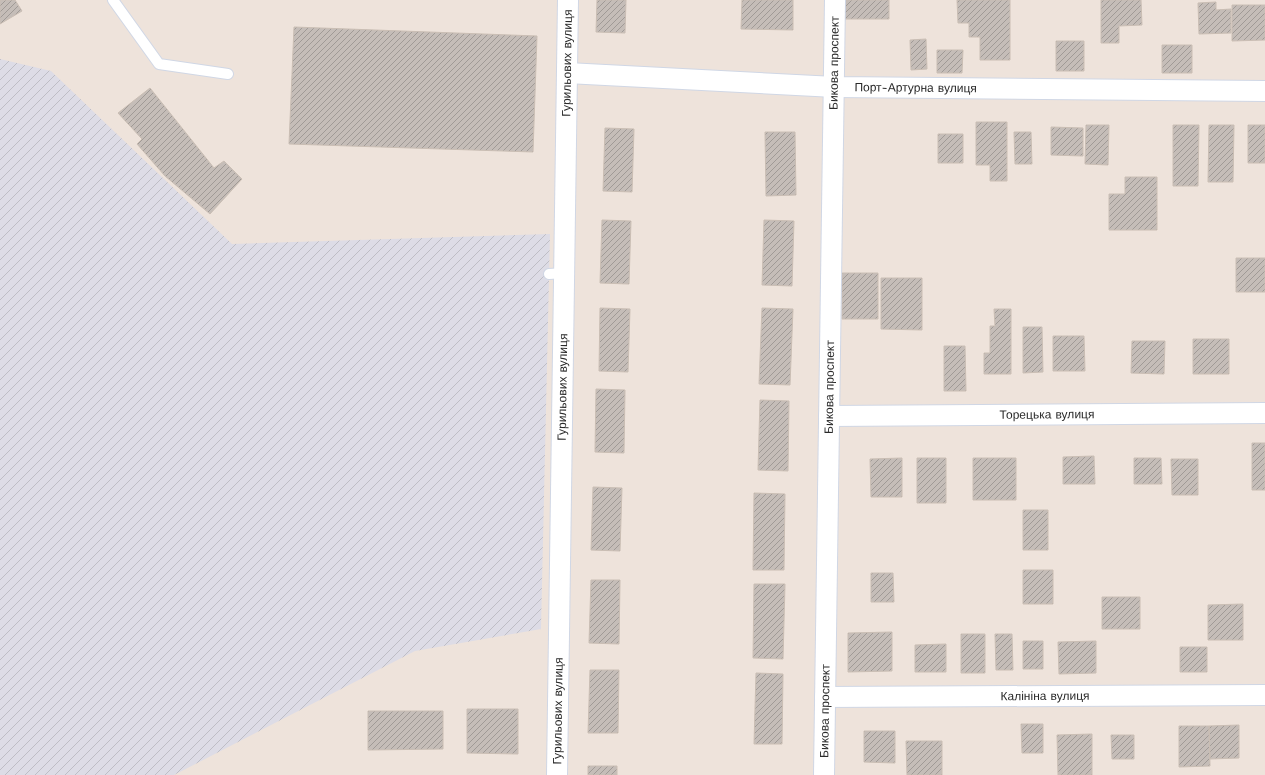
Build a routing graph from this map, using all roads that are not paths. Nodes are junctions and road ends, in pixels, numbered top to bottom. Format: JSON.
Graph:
{"nodes":[{"id":1,"x":113,"y":0,"type":"edge"},
{"id":2,"x":568,"y":0,"type":"edge"},
{"id":3,"x":835,"y":0,"type":"edge"},
{"id":4,"x":567,"y":73,"type":"junction"},
{"id":5,"x":228,"y":74,"type":"dead end"},
{"id":6,"x":834,"y":87,"type":"junction"},
{"id":7,"x":1265,"y":91,"type":"edge"},
{"id":8,"x":1265,"y":413,"type":"edge"},
{"id":9,"x":830,"y":416,"type":"junction"},
{"id":10,"x":1265,"y":695,"type":"edge"},
{"id":11,"x":825,"y":697,"type":"junction"},
{"id":12,"x":557,"y":775,"type":"edge"},
{"id":13,"x":824,"y":775,"type":"edge"}],
"edges":[{"from":1,"to":5,"type":"lane"},
{"from":2,"to":4,"type":"street","name":"Гурильових вулиця"},
{"from":3,"to":6,"type":"street","name":"Бикова проспект"},
{"from":4,"to":6,"type":"street","name":"Порт-Артурна вулиця"},
{"from":4,"to":12,"type":"street","name":"Гурильових вулиця"},
{"from":6,"to":7,"type":"street","name":"Порт-Артурна вулиця"},
{"from":6,"to":9,"type":"street","name":"Бикова проспект"},
{"from":8,"to":9,"type":"street","name":"Торецька вулиця"},
{"from":9,"to":11,"type":"street","name":"Бикова проспект"},
{"from":10,"to":11,"type":"street","name":"Калініна вулиця"},
{"from":11,"to":13,"type":"street","name":"Бикова проспект"}]}
